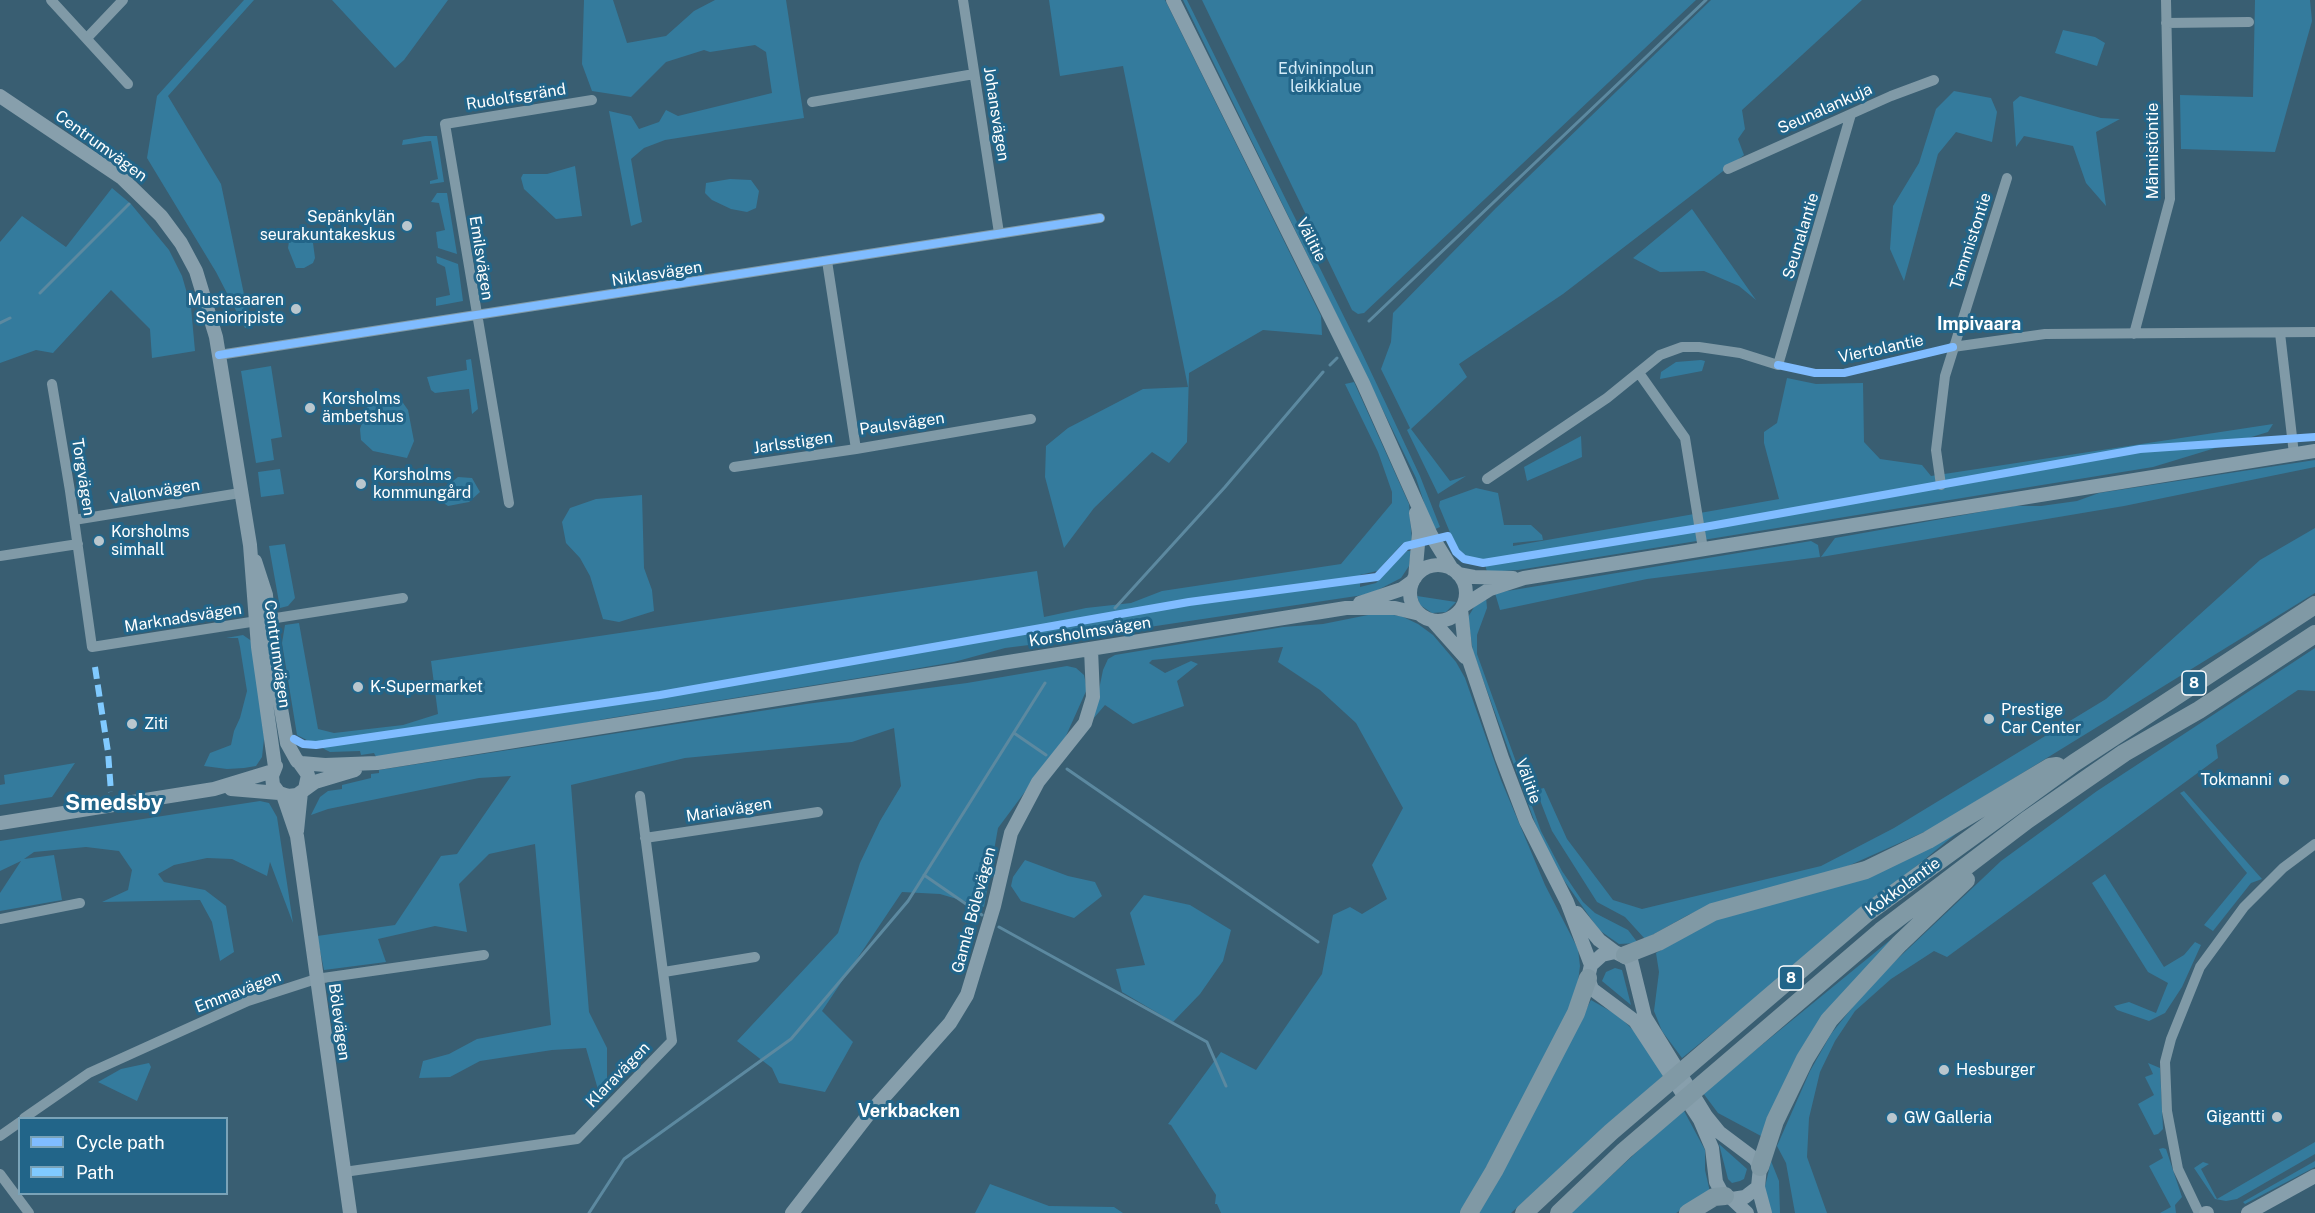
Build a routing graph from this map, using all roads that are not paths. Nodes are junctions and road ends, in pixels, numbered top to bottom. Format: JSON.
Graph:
{"nodes":[{"id":1,"x":51,"y":0,"type":"edge"},
{"id":2,"x":123,"y":0,"type":"edge"},
{"id":3,"x":963,"y":0,"type":"edge"},
{"id":4,"x":1173,"y":0,"type":"edge"},
{"id":5,"x":2166,"y":0,"type":"edge"},
{"id":6,"x":2249,"y":22,"type":"dead end"},
{"id":7,"x":2166,"y":23,"type":"junction"},
{"id":8,"x":87,"y":38,"type":"junction"},
{"id":9,"x":974,"y":74,"type":"junction"},
{"id":10,"x":1934,"y":80,"type":"dead end"},
{"id":11,"x":128,"y":84,"type":"dead end"},
{"id":12,"x":0,"y":96,"type":"edge"},
{"id":13,"x":592,"y":100,"type":"dead end"},
{"id":14,"x":812,"y":102,"type":"dead end"},
{"id":15,"x":1851,"y":114,"type":"junction"},
{"id":16,"x":445,"y":124,"type":"joint"},
{"id":17,"x":1728,"y":169,"type":"dead end"},
{"id":18,"x":2007,"y":178,"type":"dead end"},
{"id":19,"x":1100,"y":218,"type":"dead end"},
{"id":20,"x":999,"y":233,"type":"junction"},
{"id":21,"x":827,"y":261,"type":"junction"},
{"id":22,"x":477,"y":315,"type":"junction"},
{"id":23,"x":2315,"y":332,"type":"edge"},
{"id":24,"x":2280,"y":333,"type":"junction"},
{"id":25,"x":2134,"y":334,"type":"junction"},
{"id":26,"x":1953,"y":346,"type":"junction"},
{"id":27,"x":219,"y":355,"type":"junction"},
{"id":28,"x":1639,"y":373,"type":"junction"},
{"id":29,"x":52,"y":384,"type":"dead end"},
{"id":30,"x":1031,"y":419,"type":"dead end"},
{"id":31,"x":856,"y":449,"type":"junction"},
{"id":32,"x":2315,"y":451,"type":"edge"},
{"id":33,"x":2294,"y":454,"type":"junction"},
{"id":34,"x":734,"y":467,"type":"dead end"},
{"id":35,"x":1487,"y":479,"type":"dead end"},
{"id":36,"x":1941,"y":485,"type":"dead end"},
{"id":37,"x":240,"y":493,"type":"junction"},
{"id":38,"x":1415,"y":499,"type":"junction"},
{"id":39,"x":508,"y":503,"type":"dead end"},
{"id":40,"x":74,"y":520,"type":"junction"},
{"id":41,"x":78,"y":544,"type":"junction"},
{"id":42,"x":1703,"y":549,"type":"junction"},
{"id":43,"x":0,"y":556,"type":"edge"},
{"id":44,"x":1455,"y":571,"type":"junction"},
{"id":45,"x":1524,"y":578,"type":"junction"},
{"id":46,"x":1414,"y":579,"type":"junction"},
{"id":47,"x":403,"y":598,"type":"dead end"},
{"id":48,"x":2315,"y":605,"type":"edge"},
{"id":49,"x":1346,"y":608,"type":"junction"},
{"id":50,"x":1462,"y":608,"type":"junction"},
{"id":51,"x":1426,"y":617,"type":"junction"},
{"id":52,"x":267,"y":620,"type":"junction"},
{"id":53,"x":2315,"y":634,"type":"edge"},
{"id":54,"x":92,"y":647,"type":"joint"},
{"id":55,"x":1091,"y":649,"type":"junction"},
{"id":56,"x":1471,"y":666,"type":"junction"},
{"id":57,"x":299,"y":762,"type":"junction"},
{"id":58,"x":377,"y":763,"type":"junction"},
{"id":59,"x":2074,"y":763,"type":"junction"},
{"id":60,"x":274,"y":769,"type":"junction"},
{"id":61,"x":214,"y":789,"type":"junction"},
{"id":62,"x":303,"y":790,"type":"junction"},
{"id":63,"x":281,"y":794,"type":"junction"},
{"id":64,"x":640,"y":796,"type":"dead end"},
{"id":65,"x":818,"y":812,"type":"dead end"},
{"id":66,"x":2027,"y":820,"type":"junction"},
{"id":67,"x":0,"y":823,"type":"edge"},
{"id":68,"x":297,"y":836,"type":"junction"},
{"id":69,"x":645,"y":838,"type":"junction"},
{"id":70,"x":2315,"y":844,"type":"edge"},
{"id":71,"x":1567,"y":902,"type":"junction"},
{"id":72,"x":80,"y":903,"type":"dead end"},
{"id":73,"x":0,"y":919,"type":"edge"},
{"id":74,"x":1620,"y":954,"type":"junction"},
{"id":75,"x":484,"y":955,"type":"dead end"},
{"id":76,"x":755,"y":957,"type":"dead end"},
{"id":77,"x":664,"y":972,"type":"junction"},
{"id":78,"x":1589,"y":972,"type":"junction"},
{"id":79,"x":316,"y":979,"type":"junction"},
{"id":80,"x":1655,"y":1045,"type":"junction"},
{"id":81,"x":27,"y":1117,"type":"edge"},
{"id":82,"x":1703,"y":1118,"type":"junction"},
{"id":83,"x":18,"y":1124,"type":"edge"},
{"id":84,"x":0,"y":1137,"type":"edge"},
{"id":85,"x":1760,"y":1167,"type":"junction"},
{"id":86,"x":344,"y":1172,"type":"junction"},
{"id":87,"x":0,"y":1173,"type":"edge"},
{"id":88,"x":2315,"y":1176,"type":"edge"},
{"id":89,"x":1758,"y":1187,"type":"junction"},
{"id":90,"x":1728,"y":1197,"type":"junction"},
{"id":91,"x":29,"y":1213,"type":"edge"},
{"id":92,"x":350,"y":1213,"type":"edge"},
{"id":93,"x":792,"y":1213,"type":"edge"},
{"id":94,"x":1469,"y":1213,"type":"edge"},
{"id":95,"x":1524,"y":1213,"type":"edge"},
{"id":96,"x":1558,"y":1213,"type":"edge"},
{"id":97,"x":1688,"y":1213,"type":"edge"},
{"id":98,"x":1747,"y":1213,"type":"edge"},
{"id":99,"x":1765,"y":1213,"type":"edge"},
{"id":100,"x":2199,"y":1213,"type":"edge"},
{"id":101,"x":2248,"y":1213,"type":"edge"}],
"edges":[{"from":1,"to":8,"type":"street"},
{"from":2,"to":8,"type":"street"},
{"from":3,"to":9,"type":"street","name":"Johansvägen"},
{"from":4,"to":38,"type":"main road","name":"Välitie"},
{"from":5,"to":7,"type":"street","name":"Männistöntie"},
{"from":6,"to":7,"type":"street"},
{"from":7,"to":25,"type":"street","name":"Männistöntie"},
{"from":8,"to":11,"type":"street"},
{"from":9,"to":14,"type":"street"},
{"from":9,"to":20,"type":"street","name":"Johansvägen"},
{"from":10,"to":15,"type":"street","name":"Seunalankuja"},
{"from":12,"to":27,"type":"main road","name":"Centrumvägen"},
{"from":13,"to":16,"type":"street","name":"Rudolfsgränd"},
{"from":15,"to":17,"type":"street","name":"Seunalankuja"},
{"from":15,"to":28,"type":"street","name":"Seunalantie"},
{"from":16,"to":22,"type":"street","name":"Emilsvägen"},
{"from":18,"to":26,"type":"street","name":"Tammistontie"},
{"from":19,"to":20,"type":"street","name":"Niklasvägen"},
{"from":20,"to":21,"type":"street","name":"Niklasvägen"},
{"from":21,"to":22,"type":"street","name":"Niklasvägen"},
{"from":21,"to":31,"type":"street","name":"Paulsvägen"},
{"from":22,"to":27,"type":"street","name":"Niklasvägen"},
{"from":22,"to":39,"type":"street","name":"Emilsvägen"},
{"from":23,"to":24,"type":"street"},
{"from":24,"to":25,"type":"street"},
{"from":24,"to":33,"type":"street"},
{"from":25,"to":26,"type":"street"},
{"from":26,"to":36,"type":"street","name":"Tammistontie"},
{"from":27,"to":37,"type":"main road","name":"Centrumvägen"},
{"from":28,"to":35,"type":"street"},
{"from":28,"to":42,"type":"street"},
{"from":29,"to":40,"type":"street","name":"Torgvägen"},
{"from":30,"to":31,"type":"street","name":"Paulsvägen"},
{"from":31,"to":34,"type":"street","name":"Jarlsstigen"},
{"from":32,"to":33,"type":"main road"},
{"from":33,"to":42,"type":"main road"},
{"from":37,"to":40,"type":"street","name":"Vallonvägen"},
{"from":37,"to":52,"type":"main road","name":"Centrumvägen"},
{"from":38,"to":44,"type":"main road","name":"Välitie"},
{"from":38,"to":46,"type":"main road","name":"Välitie"},
{"from":40,"to":41,"type":"street","name":"Torgvägen"},
{"from":41,"to":43,"type":"street"},
{"from":41,"to":54,"type":"street","name":"Torgvägen"},
{"from":42,"to":45,"type":"main road"},
{"from":44,"to":45,"type":"main road"},
{"from":44,"to":46,"type":"main road"},
{"from":44,"to":50,"type":"main road"},
{"from":45,"to":50,"type":"main road"},
{"from":46,"to":49,"type":"main road","name":"Korsholmsvägen"},
{"from":46,"to":51,"type":"main road"},
{"from":47,"to":52,"type":"street","name":"Marknadsvägen"},
{"from":48,"to":59,"type":"highway","name":"Kokkolantie","number":"8"},
{"from":49,"to":51,"type":"main road","name":"Korsholmsvägen"},
{"from":49,"to":55,"type":"main road","name":"Korsholmsvägen"},
{"from":50,"to":51,"type":"main road"},
{"from":50,"to":56,"type":"main road","name":"Välitie"},
{"from":51,"to":56,"type":"main road","name":"Välitie"},
{"from":52,"to":54,"type":"street","name":"Marknadsvägen"},
{"from":52,"to":57,"type":"main road","name":"Centrumvägen"},
{"from":52,"to":60,"type":"main road","name":"Centrumvägen"},
{"from":53,"to":66,"type":"highway","name":"Kokkolantie","number":"8"},
{"from":55,"to":58,"type":"main road","name":"Korsholmsvägen"},
{"from":55,"to":93,"type":"main road","name":"Gamla Bölevägen"},
{"from":56,"to":71,"type":"main road","name":"Välitie"},
{"from":57,"to":58,"type":"main road","name":"Korsholmsvägen"},
{"from":57,"to":60,"type":"main road"},
{"from":57,"to":62,"type":"main road"},
{"from":58,"to":62,"type":"main road","name":"Korsholmsvägen"},
{"from":59,"to":74,"type":"highway"},
{"from":59,"to":95,"type":"highway","name":"Kokkolantie","number":"8"},
{"from":60,"to":61,"type":"main road"},
{"from":60,"to":63,"type":"main road"},
{"from":61,"to":63,"type":"main road"},
{"from":61,"to":67,"type":"main road"},
{"from":62,"to":63,"type":"main road"},
{"from":62,"to":68,"type":"main road","name":"Bölevägen"},
{"from":63,"to":68,"type":"main road","name":"Bölevägen"},
{"from":64,"to":69,"type":"street","name":"Klaravägen"},
{"from":65,"to":69,"type":"street","name":"Mariavägen"},
{"from":66,"to":85,"type":"highway"},
{"from":66,"to":96,"type":"highway","name":"Kokkolantie","number":"8"},
{"from":68,"to":79,"type":"main road","name":"Bölevägen"},
{"from":69,"to":77,"type":"street","name":"Klaravägen"},
{"from":70,"to":100,"type":"street"},
{"from":71,"to":74,"type":"main road","name":"Välitie"},
{"from":71,"to":78,"type":"main road","name":"Välitie"},
{"from":72,"to":73,"type":"street"},
{"from":74,"to":78,"type":"main road"},
{"from":74,"to":80,"type":"main road"},
{"from":75,"to":79,"type":"street","name":"Emmavägen"},
{"from":76,"to":77,"type":"street"},
{"from":77,"to":86,"type":"street","name":"Klaravägen"},
{"from":78,"to":80,"type":"main road","name":"Välitie"},
{"from":78,"to":94,"type":"highway"},
{"from":79,"to":81,"type":"street","name":"Emmavägen"},
{"from":79,"to":86,"type":"main road","name":"Bölevägen"},
{"from":80,"to":82,"type":"main road"},
{"from":82,"to":85,"type":"main road"},
{"from":82,"to":90,"type":"main road"},
{"from":83,"to":84,"type":"street"},
{"from":85,"to":89,"type":"main road"},
{"from":86,"to":92,"type":"main road","name":"Bölevägen"},
{"from":87,"to":91,"type":"street"},
{"from":88,"to":101,"type":"main road"},
{"from":89,"to":90,"type":"main road"},
{"from":89,"to":99,"type":"main road"},
{"from":90,"to":97,"type":"highway"},
{"from":90,"to":98,"type":"main road"}]}
